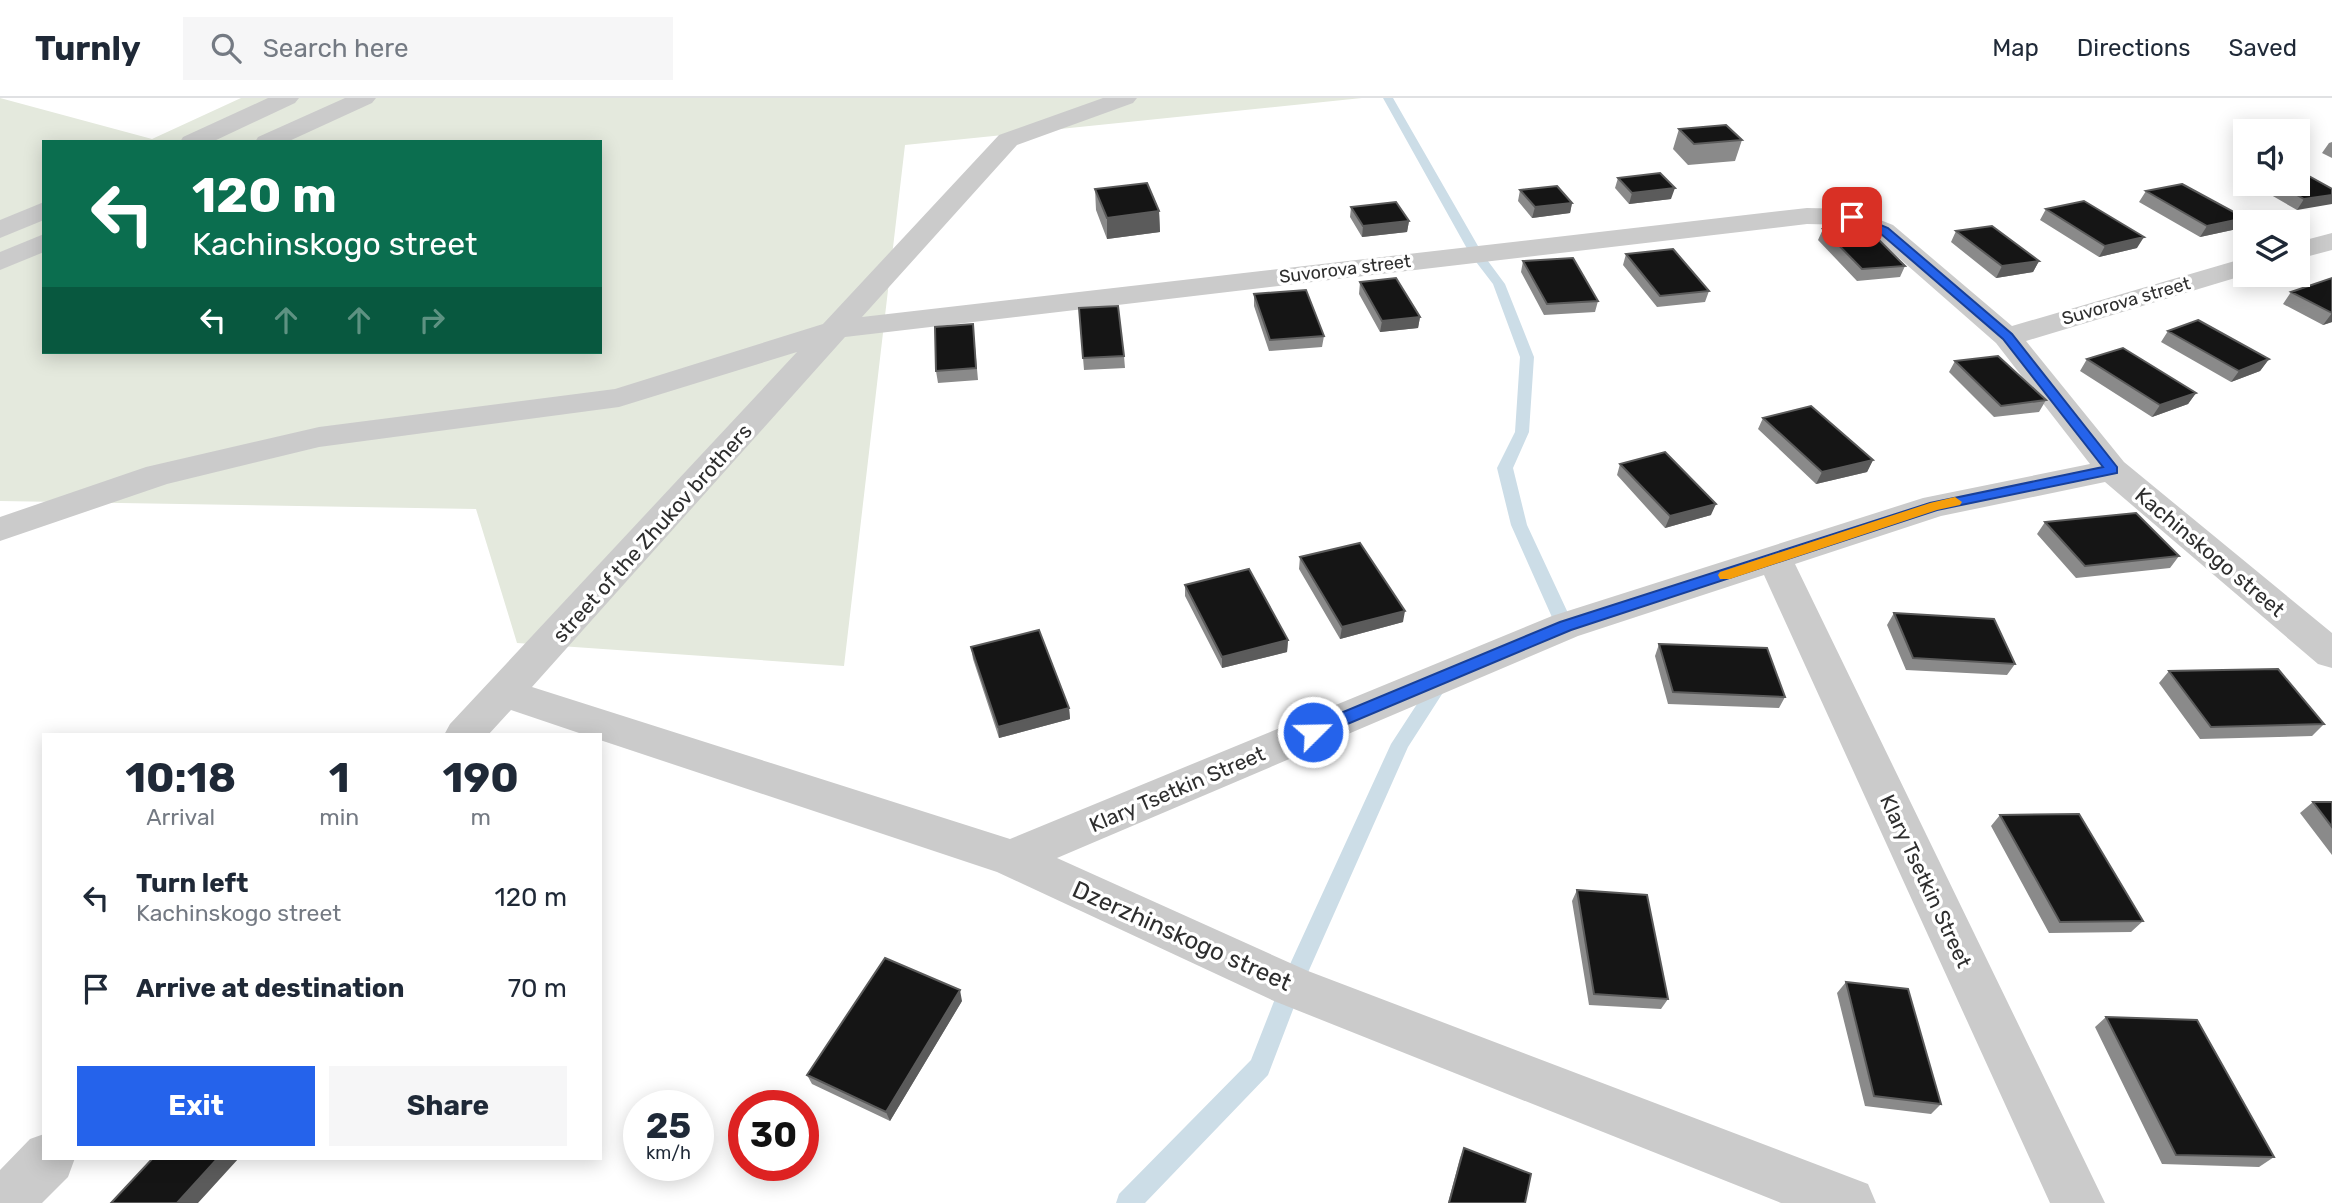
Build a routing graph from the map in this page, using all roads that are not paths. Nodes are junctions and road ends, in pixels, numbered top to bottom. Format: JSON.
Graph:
{"nodes":[{"id":1,"x":287,"y":98,"type":"edge"},
{"id":2,"x":364,"y":98,"type":"edge"},
{"id":3,"x":1055,"y":98,"type":"edge"},
{"id":4,"x":1125,"y":98,"type":"edge"},
{"id":5,"x":196,"y":140,"type":"edge"},
{"id":6,"x":271,"y":140,"type":"edge"},
{"id":7,"x":1008,"y":140,"type":"junction"},
{"id":8,"x":42,"y":211,"type":"edge"},
{"id":9,"x":1852,"y":217,"type":"joint"},
{"id":10,"x":0,"y":230,"type":"edge"},
{"id":11,"x":2332,"y":241,"type":"edge"},
{"id":12,"x":42,"y":243,"type":"edge"},
{"id":13,"x":2310,"y":247,"type":"edge"},
{"id":14,"x":0,"y":262,"type":"edge"},
{"id":15,"x":2233,"y":270,"type":"edge"},
{"id":16,"x":838,"y":329,"type":"junction"},
{"id":17,"x":2007,"y":337,"type":"junction"},
{"id":18,"x":2112,"y":470,"type":"junction"},
{"id":19,"x":0,"y":529,"type":"edge"},
{"id":20,"x":1775,"y":560,"type":"junction"},
{"id":21,"x":2332,"y":654,"type":"edge"},
{"id":22,"x":505,"y":693,"type":"junction"},
{"id":23,"x":466,"y":733,"type":"edge"},
{"id":24,"x":1011,"y":859,"type":"junction"},
{"id":25,"x":47,"y":1160,"type":"edge"},
{"id":26,"x":5,"y":1203,"type":"edge"},
{"id":27,"x":1849,"y":1203,"type":"edge"},
{"id":28,"x":2078,"y":1203,"type":"edge"}],
"edges":[{"from":1,"to":5,"type":"street"},
{"from":2,"to":6,"type":"street"},
{"from":3,"to":7,"type":"street","name":"street of the Zhukov brothers"},
{"from":4,"to":7,"type":"street"},
{"from":7,"to":16,"type":"street","name":"street of the Zhukov brothers"},
{"from":8,"to":10,"type":"street"},
{"from":9,"to":16,"type":"street","name":"Suvorova street"},
{"from":9,"to":17,"type":"street","name":"Kachinskogo street"},
{"from":11,"to":13,"type":"street"},
{"from":12,"to":14,"type":"street"},
{"from":15,"to":17,"type":"street","name":"Suvorova street"},
{"from":16,"to":19,"type":"street","name":"Suvorova street"},
{"from":16,"to":22,"type":"street","name":"street of the Zhukov brothers"},
{"from":17,"to":18,"type":"street","name":"Kachinskogo street"},
{"from":18,"to":20,"type":"street","name":"Klary Tsetkin Street"},
{"from":18,"to":21,"type":"street","name":"Kachinskogo street"},
{"from":20,"to":24,"type":"street","name":"Klary Tsetkin Street"},
{"from":20,"to":28,"type":"street","name":"Klary Tsetkin Street"},
{"from":22,"to":23,"type":"street","name":"street of the Zhukov brothers"},
{"from":22,"to":24,"type":"street","name":"Dzerzhinskogo street"},
{"from":24,"to":27,"type":"street","name":"Dzerzhinskogo street"},
{"from":25,"to":26,"type":"street"}]}
